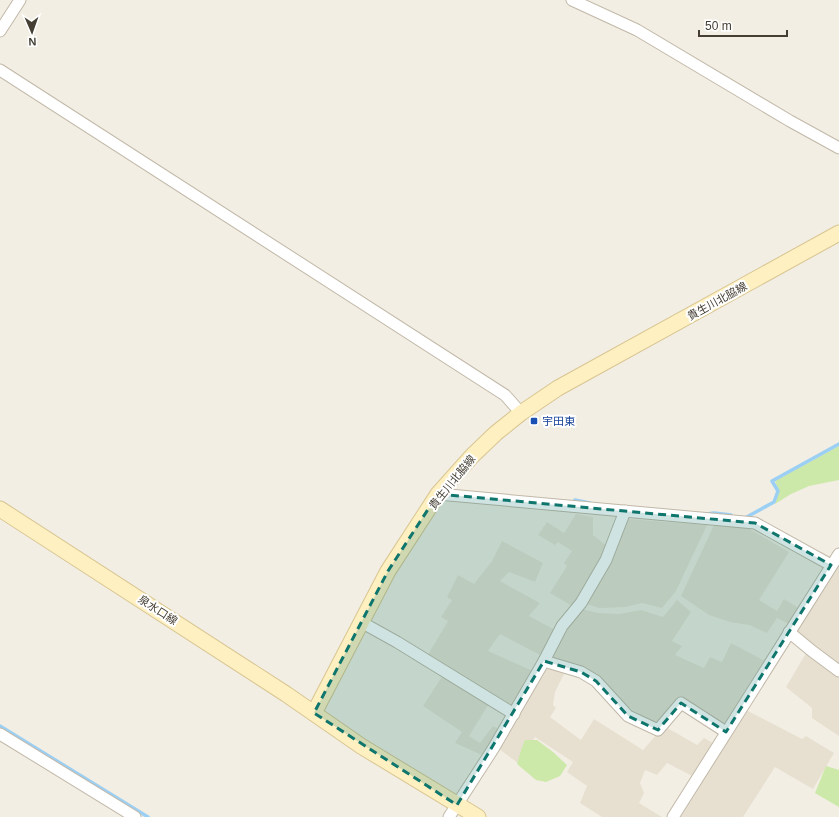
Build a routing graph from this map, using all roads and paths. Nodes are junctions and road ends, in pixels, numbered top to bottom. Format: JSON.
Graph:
{"nodes":[{"id":1,"x":20,"y":0,"type":"edge"},
{"id":2,"x":572,"y":0,"type":"edge"},
{"id":3,"x":0,"y":31,"type":"edge"},
{"id":4,"x":0,"y":70,"type":"edge"},
{"id":5,"x":839,"y":148,"type":"edge"},
{"id":6,"x":839,"y":233,"type":"edge"},
{"id":7,"x":521,"y":413,"type":"junction"},
{"id":8,"x":438,"y":494,"type":"junction"},
{"id":9,"x":0,"y":509,"type":"edge"},
{"id":10,"x":625,"y":511,"type":"junction"},
{"id":11,"x":839,"y":554,"type":"edge"},
{"id":12,"x":831,"y":566,"type":"junction"},
{"id":13,"x":361,"y":622,"type":"junction"},
{"id":14,"x":789,"y":632,"type":"junction"},
{"id":15,"x":544,"y":661,"type":"junction"},
{"id":16,"x":839,"y":671,"type":"edge"},
{"id":17,"x":314,"y":713,"type":"junction"},
{"id":18,"x":514,"y":714,"type":"junction"},
{"id":19,"x":726,"y":732,"type":"junction"},
{"id":20,"x":0,"y":734,"type":"edge"},
{"id":21,"x":453,"y":811,"type":"edge"},
{"id":22,"x":135,"y":817,"type":"edge"},
{"id":23,"x":478,"y":817,"type":"edge"},
{"id":24,"x":673,"y":817,"type":"edge"}],
"edges":[{"from":1,"to":3,"type":"street"},
{"from":2,"to":5,"type":"street"},
{"from":4,"to":7,"type":"street"},
{"from":6,"to":7,"type":"main road","name":"貴生川北脇線"},
{"from":7,"to":8,"type":"main road","name":"貴生川北脇線"},
{"from":8,"to":10,"type":"street"},
{"from":8,"to":13,"type":"main road","name":"貴生川北脇線"},
{"from":9,"to":17,"type":"main road","name":"泉水口線"},
{"from":10,"to":12,"type":"street"},
{"from":10,"to":15,"type":"street"},
{"from":11,"to":12,"type":"street"},
{"from":12,"to":14,"type":"street"},
{"from":13,"to":17,"type":"main road","name":"貴生川北脇線"},
{"from":13,"to":18,"type":"street"},
{"from":14,"to":16,"type":"street"},
{"from":14,"to":19,"type":"street"},
{"from":15,"to":18,"type":"street"},
{"from":15,"to":19,"type":"street"},
{"from":17,"to":21,"type":"main road"},
{"from":18,"to":21,"type":"street"},
{"from":19,"to":24,"type":"street"},
{"from":20,"to":22,"type":"street"},
{"from":21,"to":23,"type":"main road"}]}
